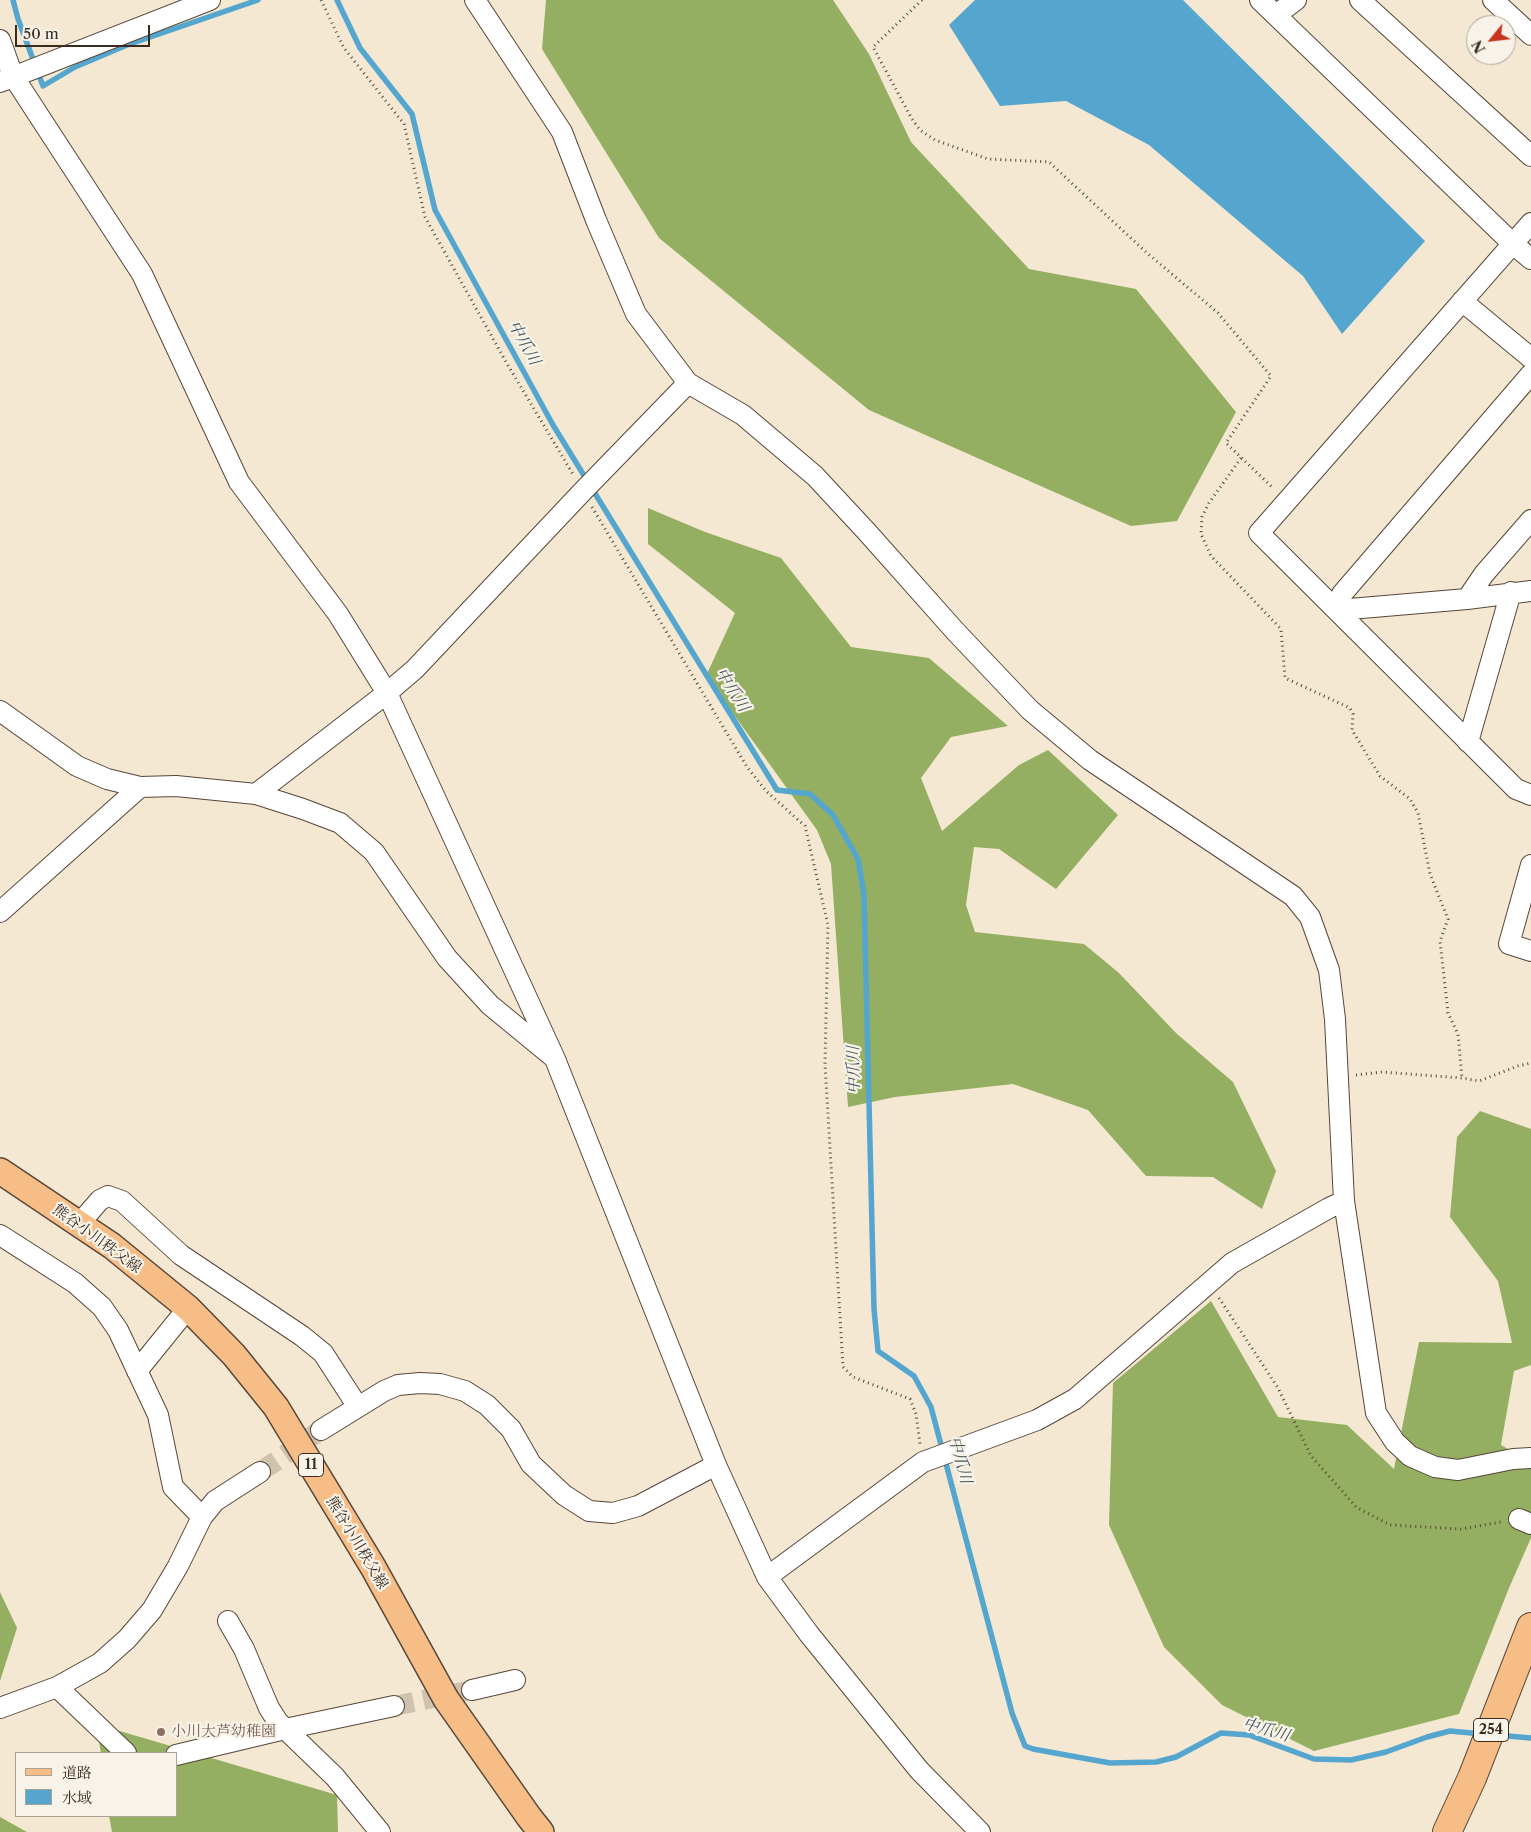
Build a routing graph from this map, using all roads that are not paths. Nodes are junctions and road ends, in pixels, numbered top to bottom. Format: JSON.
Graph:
{"nodes":[{"id":1,"x":210,"y":0,"type":"edge"},
{"id":2,"x":475,"y":0,"type":"edge"},
{"id":3,"x":1260,"y":0,"type":"edge"},
{"id":4,"x":1296,"y":0,"type":"edge"},
{"id":5,"x":1360,"y":0,"type":"edge"},
{"id":6,"x":1493,"y":0,"type":"edge"},
{"id":7,"x":1276,"y":15,"type":"junction"},
{"id":8,"x":1531,"y":35,"type":"edge"},
{"id":9,"x":0,"y":40,"type":"edge"},
{"id":10,"x":7,"y":79,"type":"edge"},
{"id":11,"x":1531,"y":156,"type":"edge"},
{"id":12,"x":1531,"y":223,"type":"edge"},
{"id":13,"x":1512,"y":244,"type":"junction"},
{"id":14,"x":1531,"y":258,"type":"edge"},
{"id":15,"x":1462,"y":301,"type":"junction"},
{"id":16,"x":1531,"y":358,"type":"edge"},
{"id":17,"x":1531,"y":374,"type":"edge"},
{"id":18,"x":688,"y":383,"type":"junction"},
{"id":19,"x":1531,"y":520,"type":"edge"},
{"id":20,"x":1521,"y":592,"type":"edge"},
{"id":21,"x":1468,"y":598,"type":"junction"},
{"id":22,"x":1338,"y":610,"type":"junction"},
{"id":23,"x":387,"y":693,"type":"junction"},
{"id":24,"x":0,"y":711,"type":"edge"},
{"id":25,"x":1468,"y":742,"type":"junction"},
{"id":26,"x":140,"y":787,"type":"junction"},
{"id":27,"x":256,"y":794,"type":"junction"},
{"id":28,"x":1531,"y":795,"type":"edge"},
{"id":29,"x":1531,"y":865,"type":"edge"},
{"id":30,"x":0,"y":912,"type":"edge"},
{"id":31,"x":1531,"y":951,"type":"edge"},
{"id":32,"x":555,"y":1059,"type":"junction"},
{"id":33,"x":0,"y":1171,"type":"edge"},
{"id":34,"x":1344,"y":1201,"type":"junction"},
{"id":35,"x":79,"y":1224,"type":"junction"},
{"id":36,"x":0,"y":1235,"type":"edge"},
{"id":37,"x":188,"y":1308,"type":"junction"},
{"id":38,"x":138,"y":1371,"type":"junction"},
{"id":39,"x":358,"y":1407,"type":"junction"},
{"id":40,"x":321,"y":1430,"type":"tunnel mouth"},
{"id":41,"x":1531,"y":1458,"type":"edge"},
{"id":42,"x":716,"y":1465,"type":"junction"},
{"id":43,"x":260,"y":1472,"type":"tunnel mouth"},
{"id":44,"x":202,"y":1517,"type":"junction"},
{"id":45,"x":767,"y":1577,"type":"junction"},
{"id":46,"x":228,"y":1620,"type":"dead end"},
{"id":47,"x":1531,"y":1627,"type":"edge"},
{"id":48,"x":514,"y":1680,"type":"dead end"},
{"id":49,"x":57,"y":1688,"type":"junction"},
{"id":50,"x":472,"y":1690,"type":"tunnel mouth"},
{"id":51,"x":394,"y":1706,"type":"tunnel mouth"},
{"id":52,"x":0,"y":1708,"type":"edge"},
{"id":53,"x":284,"y":1729,"type":"junction"},
{"id":54,"x":125,"y":1752,"type":"edge"},
{"id":55,"x":178,"y":1755,"type":"edge"},
{"id":56,"x":380,"y":1832,"type":"edge"},
{"id":57,"x":541,"y":1832,"type":"edge"},
{"id":58,"x":980,"y":1832,"type":"edge"},
{"id":59,"x":1447,"y":1832,"type":"edge"}],
"edges":[{"from":1,"to":10,"type":"street"},
{"from":2,"to":18,"type":"street"},
{"from":3,"to":7,"type":"street"},
{"from":4,"to":7,"type":"street"},
{"from":5,"to":11,"type":"street"},
{"from":6,"to":8,"type":"street"},
{"from":7,"to":13,"type":"street"},
{"from":9,"to":10,"type":"street"},
{"from":10,"to":23,"type":"street"},
{"from":12,"to":13,"type":"street"},
{"from":13,"to":14,"type":"street"},
{"from":13,"to":15,"type":"street"},
{"from":15,"to":16,"type":"street"},
{"from":15,"to":22,"type":"street"},
{"from":17,"to":22,"type":"street"},
{"from":18,"to":23,"type":"street"},
{"from":18,"to":34,"type":"street"},
{"from":19,"to":21,"type":"street"},
{"from":20,"to":21,"type":"street"},
{"from":20,"to":25,"type":"street"},
{"from":21,"to":22,"type":"street"},
{"from":22,"to":25,"type":"street"},
{"from":23,"to":27,"type":"street"},
{"from":23,"to":32,"type":"street"},
{"from":24,"to":26,"type":"street"},
{"from":25,"to":28,"type":"street"},
{"from":26,"to":27,"type":"street"},
{"from":26,"to":30,"type":"street"},
{"from":27,"to":32,"type":"street"},
{"from":29,"to":31,"type":"street"},
{"from":32,"to":42,"type":"street"},
{"from":33,"to":35,"type":"main road","name":"熊谷小川秩父線","number":"11"},
{"from":34,"to":41,"type":"street"},
{"from":34,"to":45,"type":"street"},
{"from":35,"to":37,"type":"main road","name":"熊谷小川秩父線","number":"11"},
{"from":35,"to":39,"type":"street"},
{"from":36,"to":38,"type":"street"},
{"from":37,"to":38,"type":"street"},
{"from":37,"to":57,"type":"main road","name":"熊谷小川秩父線","number":"11"},
{"from":38,"to":44,"type":"street"},
{"from":39,"to":40,"type":"street"},
{"from":39,"to":42,"type":"street"},
{"from":42,"to":45,"type":"street"},
{"from":43,"to":44,"type":"street"},
{"from":44,"to":49,"type":"street"},
{"from":45,"to":58,"type":"street"},
{"from":46,"to":53,"type":"street"},
{"from":47,"to":59,"type":"highway","number":"254"},
{"from":48,"to":50,"type":"street"},
{"from":49,"to":52,"type":"street"},
{"from":49,"to":54,"type":"street"},
{"from":51,"to":53,"type":"street"},
{"from":53,"to":55,"type":"street"},
{"from":53,"to":56,"type":"street"}]}
